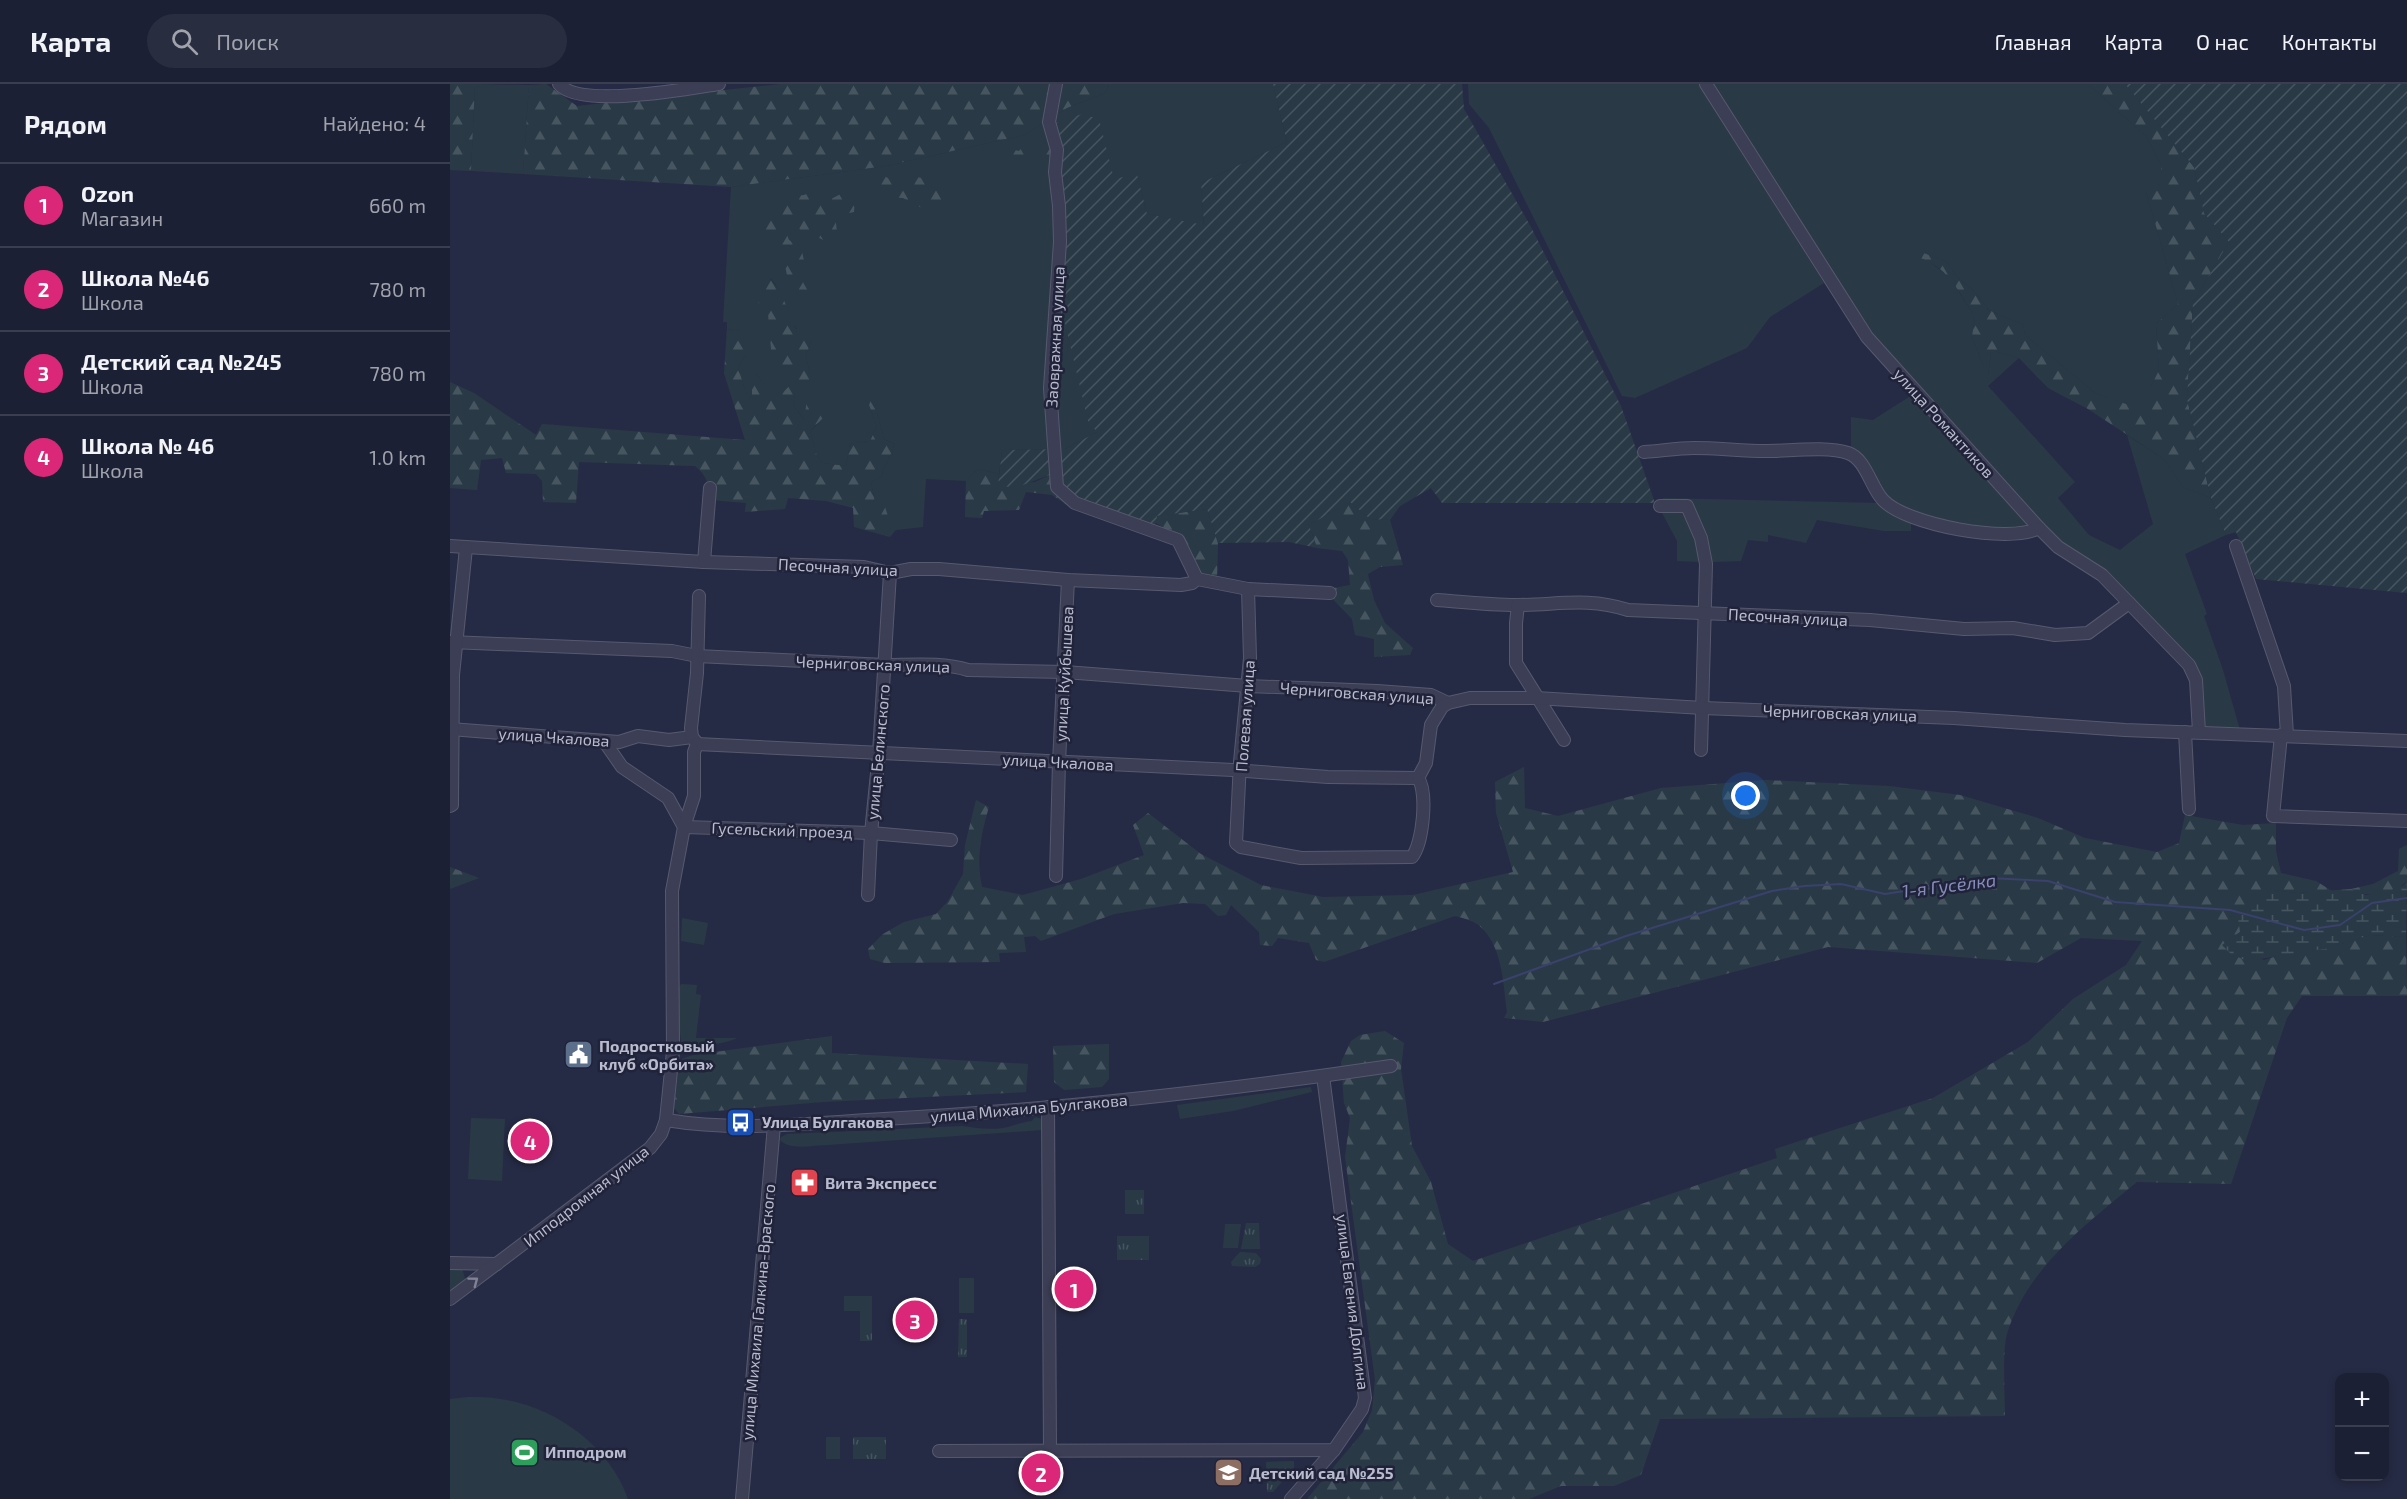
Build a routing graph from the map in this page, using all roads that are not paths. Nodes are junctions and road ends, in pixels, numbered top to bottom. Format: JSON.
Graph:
{"nodes":[{"id":1,"x":559,"y":84,"type":"edge"},
{"id":2,"x":719,"y":84,"type":"edge"},
{"id":3,"x":1056,"y":84,"type":"edge"},
{"id":4,"x":1706,"y":84,"type":"edge"},
{"id":5,"x":1644,"y":452,"type":"dead end"},
{"id":6,"x":710,"y":488,"type":"dead end"},
{"id":7,"x":1660,"y":506,"type":"dead end"},
{"id":8,"x":2039,"y":528,"type":"junction"},
{"id":9,"x":450,"y":546,"type":"edge"},
{"id":10,"x":2236,"y":546,"type":"dead end"},
{"id":11,"x":466,"y":548,"type":"junction"},
{"id":12,"x":704,"y":562,"type":"junction"},
{"id":13,"x":890,"y":573,"type":"junction"},
{"id":14,"x":1197,"y":579,"type":"junction"},
{"id":15,"x":1068,"y":580,"type":"junction"},
{"id":16,"x":1248,"y":589,"type":"junction"},
{"id":17,"x":1330,"y":593,"type":"dead end"},
{"id":18,"x":699,"y":596,"type":"dead end"},
{"id":19,"x":1437,"y":600,"type":"dead end"},
{"id":20,"x":2129,"y":603,"type":"junction"},
{"id":21,"x":1518,"y":605,"type":"junction"},
{"id":22,"x":1706,"y":613,"type":"junction"},
{"id":23,"x":454,"y":642,"type":"edge"},
{"id":24,"x":697,"y":656,"type":"junction"},
{"id":25,"x":885,"y":665,"type":"junction"},
{"id":26,"x":1065,"y":672,"type":"junction"},
{"id":27,"x":1248,"y":686,"type":"junction"},
{"id":28,"x":1536,"y":698,"type":"junction"},
{"id":29,"x":1448,"y":703,"type":"junction"},
{"id":30,"x":1703,"y":708,"type":"junction"},
{"id":31,"x":452,"y":729,"type":"edge"},
{"id":32,"x":2185,"y":732,"type":"junction"},
{"id":33,"x":2199,"y":732,"type":"junction"},
{"id":34,"x":2284,"y":735,"type":"junction"},
{"id":35,"x":1564,"y":740,"type":"dead end"},
{"id":36,"x":604,"y":741,"type":"junction"},
{"id":37,"x":695,"y":741,"type":"junction"},
{"id":38,"x":2407,"y":741,"type":"edge"},
{"id":39,"x":1701,"y":750,"type":"dead end"},
{"id":40,"x":879,"y":753,"type":"junction"},
{"id":41,"x":1059,"y":762,"type":"junction"},
{"id":42,"x":1241,"y":771,"type":"junction"},
{"id":43,"x":1418,"y":778,"type":"junction"},
{"id":44,"x":451,"y":806,"type":"edge"},
{"id":45,"x":2189,"y":808,"type":"dead end"},
{"id":46,"x":2407,"y":821,"type":"edge"},
{"id":47,"x":684,"y":826,"type":"junction"},
{"id":48,"x":871,"y":833,"type":"junction"},
{"id":49,"x":951,"y":840,"type":"dead end"},
{"id":50,"x":1056,"y":876,"type":"dead end"},
{"id":51,"x":868,"y":895,"type":"dead end"},
{"id":52,"x":1390,"y":1066,"type":"dead end"},
{"id":53,"x":1323,"y":1076,"type":"junction"},
{"id":54,"x":1048,"y":1107,"type":"junction"},
{"id":55,"x":666,"y":1120,"type":"junction"},
{"id":56,"x":774,"y":1125,"type":"junction"},
{"id":57,"x":450,"y":1263,"type":"edge"},
{"id":58,"x":497,"y":1264,"type":"junction"},
{"id":59,"x":450,"y":1299,"type":"edge"},
{"id":60,"x":1334,"y":1450,"type":"junction"},
{"id":61,"x":939,"y":1451,"type":"dead end"},
{"id":62,"x":1050,"y":1451,"type":"junction"},
{"id":63,"x":742,"y":1499,"type":"edge"},
{"id":64,"x":1291,"y":1499,"type":"edge"}],
"edges":[{"from":1,"to":2,"type":"street"},
{"from":3,"to":14,"type":"street","name":"Заовражная улица"},
{"from":4,"to":8,"type":"street","name":"улица Романтиков"},
{"from":5,"to":8,"type":"street"},
{"from":6,"to":12,"type":"street"},
{"from":7,"to":22,"type":"street"},
{"from":8,"to":20,"type":"street","name":"улица Романтиков"},
{"from":9,"to":11,"type":"street","name":"Песочная улица"},
{"from":10,"to":34,"type":"street"},
{"from":11,"to":12,"type":"street","name":"Песочная улица"},
{"from":11,"to":23,"type":"street"},
{"from":12,"to":13,"type":"street","name":"Песочная улица"},
{"from":13,"to":15,"type":"street","name":"Песочная улица"},
{"from":13,"to":25,"type":"street","name":"улица Белинского"},
{"from":14,"to":15,"type":"street","name":"Песочная улица"},
{"from":14,"to":16,"type":"street","name":"Песочная улица"},
{"from":15,"to":26,"type":"street","name":"улица Куйбышева"},
{"from":16,"to":17,"type":"street","name":"Песочная улица"},
{"from":16,"to":27,"type":"street","name":"Полевая улица"},
{"from":18,"to":24,"type":"street","name":"Ипподромная улица"},
{"from":19,"to":21,"type":"street","name":"Песочная улица"},
{"from":20,"to":22,"type":"street","name":"Песочная улица"},
{"from":20,"to":33,"type":"street","name":"улица Романтиков"},
{"from":21,"to":22,"type":"street","name":"Песочная улица"},
{"from":21,"to":28,"type":"street"},
{"from":22,"to":30,"type":"street"},
{"from":23,"to":24,"type":"street","name":"Черниговская улица"},
{"from":23,"to":31,"type":"street"},
{"from":24,"to":25,"type":"street","name":"Черниговская улица"},
{"from":24,"to":37,"type":"street","name":"Ипподромная улица"},
{"from":25,"to":26,"type":"street","name":"Черниговская улица"},
{"from":25,"to":40,"type":"street","name":"улица Белинского"},
{"from":26,"to":27,"type":"street","name":"Черниговская улица"},
{"from":26,"to":41,"type":"street","name":"улица Куйбышева"},
{"from":27,"to":29,"type":"street","name":"Черниговская улица"},
{"from":27,"to":42,"type":"street","name":"Полевая улица"},
{"from":28,"to":29,"type":"street","name":"Черниговская улица"},
{"from":28,"to":30,"type":"street","name":"Черниговская улица"},
{"from":28,"to":35,"type":"street"},
{"from":29,"to":43,"type":"street"},
{"from":30,"to":32,"type":"street","name":"Черниговская улица"},
{"from":30,"to":39,"type":"street"},
{"from":31,"to":36,"type":"street","name":"улица Чкалова"},
{"from":31,"to":44,"type":"street"},
{"from":32,"to":33,"type":"street","name":"Черниговская улица"},
{"from":32,"to":45,"type":"street"},
{"from":33,"to":34,"type":"street","name":"Черниговская улица"},
{"from":34,"to":38,"type":"street","name":"Черниговская улица"},
{"from":34,"to":46,"type":"street"},
{"from":36,"to":37,"type":"street","name":"улица Чкалова"},
{"from":36,"to":47,"type":"street"},
{"from":37,"to":40,"type":"street","name":"улица Чкалова"},
{"from":37,"to":47,"type":"street","name":"Ипподромная улица"},
{"from":40,"to":41,"type":"street","name":"улица Чкалова"},
{"from":40,"to":48,"type":"street","name":"улица Белинского"},
{"from":41,"to":42,"type":"street","name":"улица Чкалова"},
{"from":41,"to":50,"type":"street","name":"улица Куйбышева"},
{"from":42,"to":43,"type":"street","name":"улица Чкалова"},
{"from":42,"to":43,"type":"street","name":"Полевая улица"},
{"from":47,"to":48,"type":"street","name":"Гусельский проезд"},
{"from":47,"to":55,"type":"street","name":"Ипподромная улица"},
{"from":48,"to":49,"type":"street","name":"Гусельский проезд"},
{"from":48,"to":51,"type":"street","name":"улица Белинского"},
{"from":52,"to":53,"type":"street","name":"улица Михаила Булгакова"},
{"from":53,"to":54,"type":"street","name":"улица Михаила Булгакова"},
{"from":53,"to":60,"type":"street","name":"улица Евгения Долгина"},
{"from":54,"to":56,"type":"street","name":"улица Михаила Булгакова"},
{"from":54,"to":62,"type":"street"},
{"from":55,"to":56,"type":"street","name":"улица Михаила Булгакова"},
{"from":55,"to":58,"type":"street","name":"Ипподромная улица"},
{"from":56,"to":63,"type":"street","name":"улица Михаила Галкина-Враского"},
{"from":57,"to":58,"type":"street"},
{"from":59,"to":58,"type":"street","name":"Ипподромная улица","one_way":true},
{"from":60,"to":62,"type":"street"},
{"from":60,"to":64,"type":"street"},
{"from":61,"to":62,"type":"street"}]}
